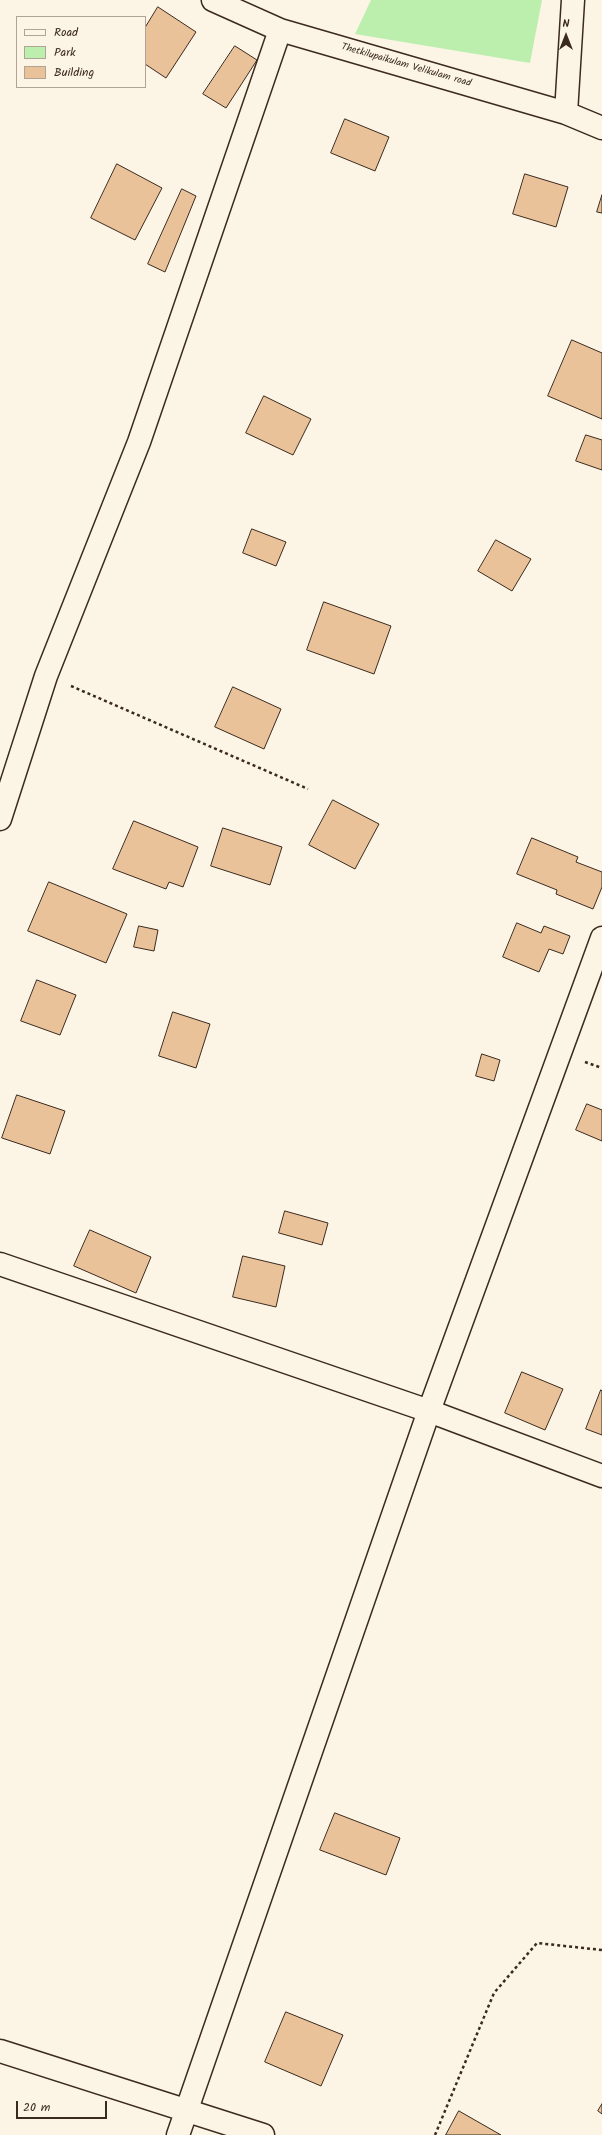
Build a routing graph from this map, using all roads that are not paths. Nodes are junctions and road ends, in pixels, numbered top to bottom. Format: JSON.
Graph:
{"nodes":[{"id":1,"x":213,"y":0,"type":"edge"},
{"id":2,"x":573,"y":0,"type":"edge"},
{"id":3,"x":280,"y":30,"type":"junction"},
{"id":4,"x":566,"y":113,"type":"junction"},
{"id":5,"x":602,"y":128,"type":"edge"},
{"id":6,"x":0,"y":819,"type":"edge"},
{"id":7,"x":602,"y":938,"type":"edge"},
{"id":8,"x":0,"y":1264,"type":"edge"},
{"id":9,"x":429,"y":1411,"type":"junction"},
{"id":10,"x":602,"y":1476,"type":"edge"},
{"id":11,"x":0,"y":2051,"type":"edge"},
{"id":12,"x":185,"y":2109,"type":"junction"},
{"id":13,"x":178,"y":2135,"type":"edge"},
{"id":14,"x":263,"y":2135,"type":"edge"}],
"edges":[{"from":1,"to":3,"type":"street","name":"Thetkilupaikulam Velikulam road"},
{"from":2,"to":4,"type":"street"},
{"from":3,"to":4,"type":"street","name":"Thetkilupaikulam Velikulam road"},
{"from":3,"to":6,"type":"street"},
{"from":4,"to":5,"type":"street","name":"Thetkilupaikulam Velikulam road"},
{"from":7,"to":9,"type":"street"},
{"from":8,"to":9,"type":"street"},
{"from":9,"to":10,"type":"street"},
{"from":9,"to":12,"type":"street"},
{"from":11,"to":12,"type":"street"},
{"from":12,"to":13,"type":"street"},
{"from":12,"to":14,"type":"street"}]}
